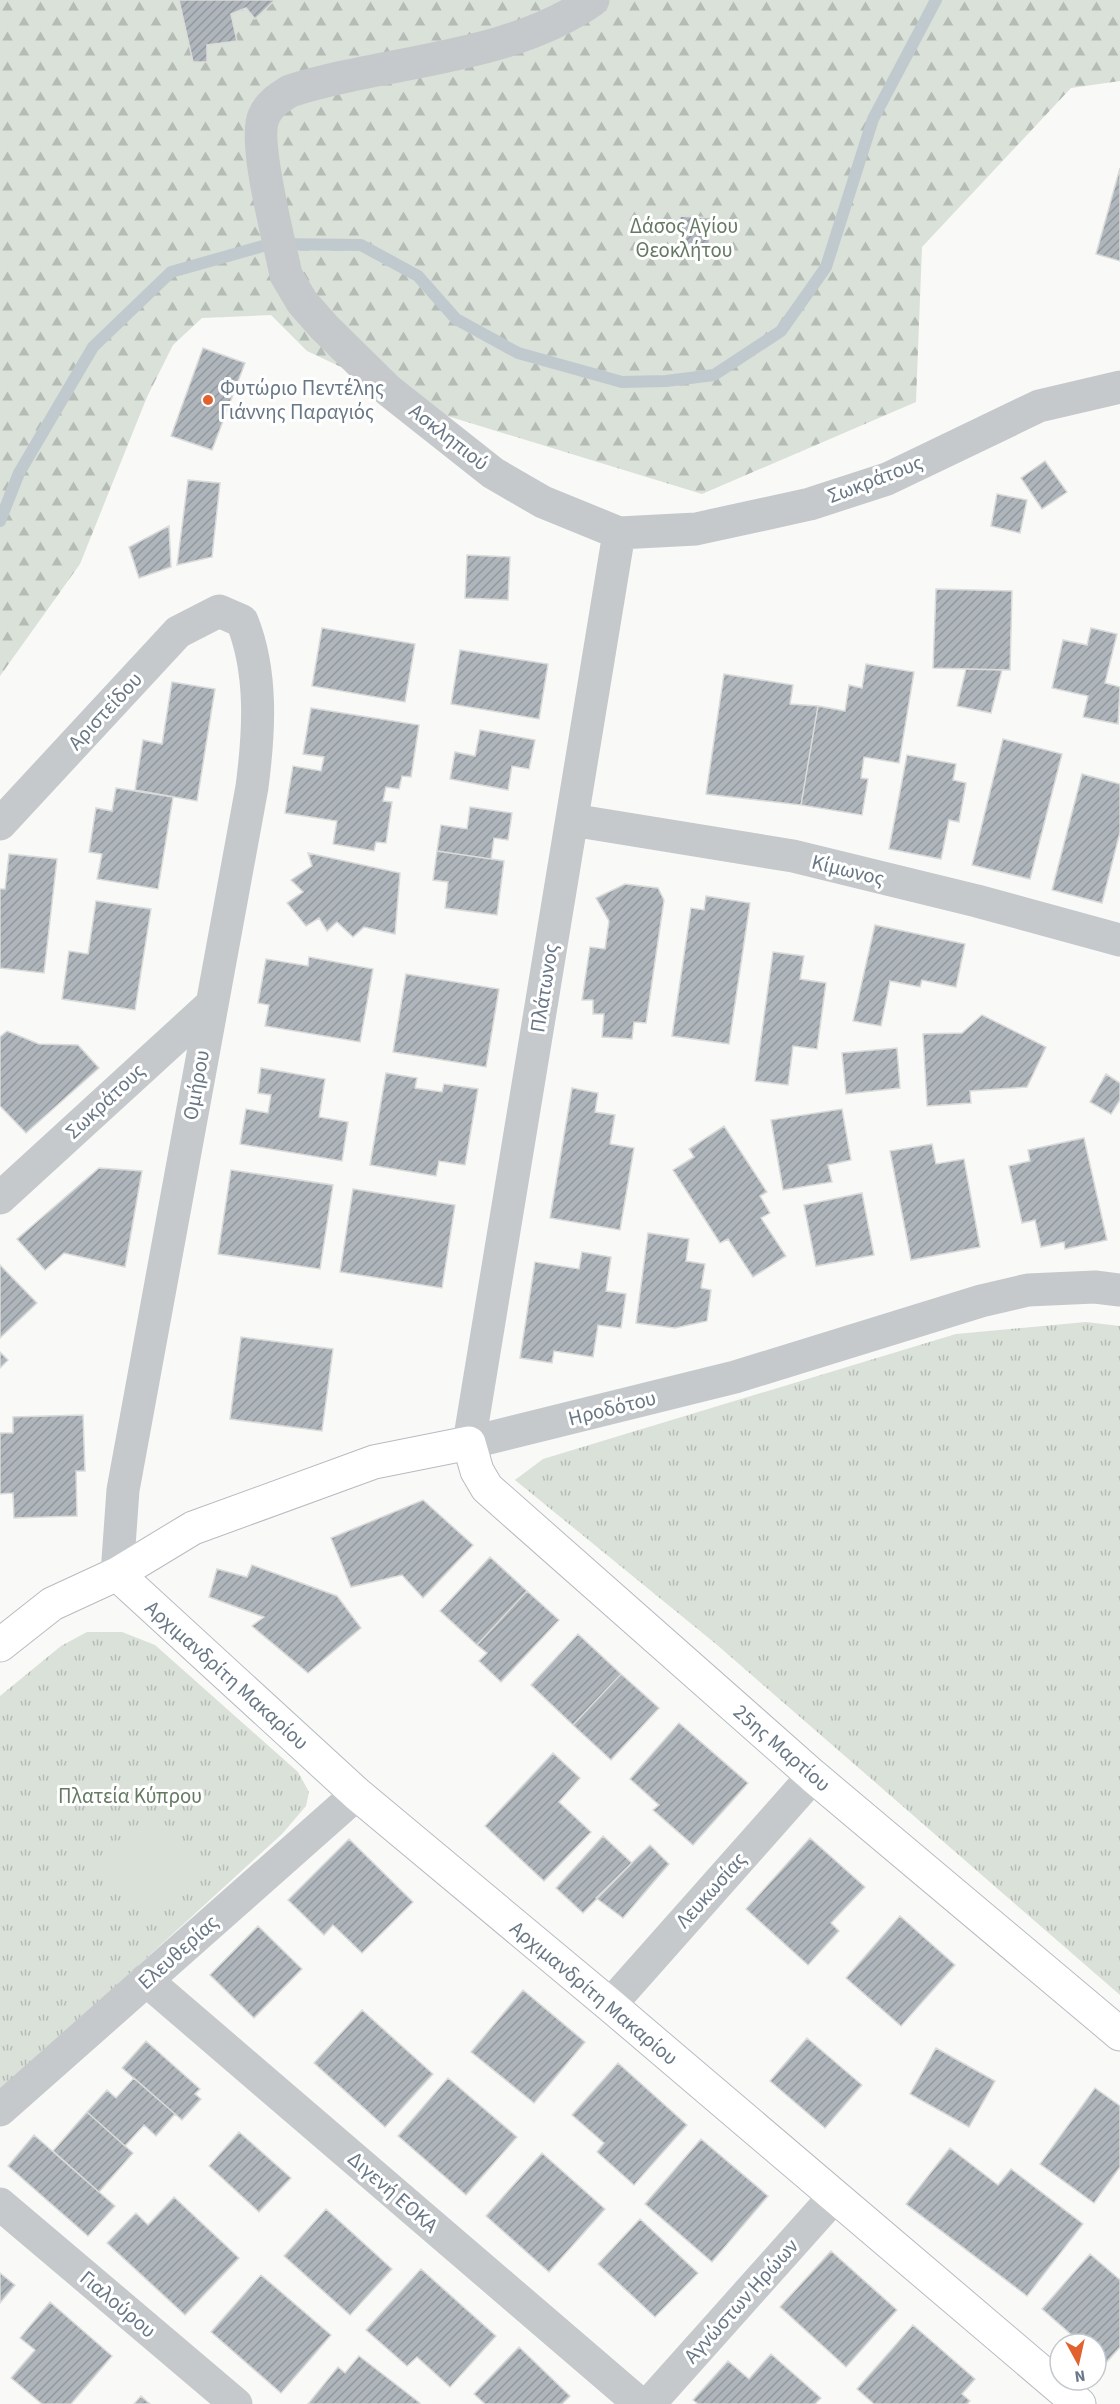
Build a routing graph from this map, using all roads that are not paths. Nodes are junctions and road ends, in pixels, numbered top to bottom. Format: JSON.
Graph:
{"nodes":[{"id":1,"x":593,"y":0,"type":"edge"},
{"id":2,"x":1120,"y":387,"type":"edge"},
{"id":3,"x":619,"y":533,"type":"junction"},
{"id":4,"x":219,"y":611,"type":"joint"},
{"id":5,"x":572,"y":820,"type":"junction"},
{"id":6,"x":0,"y":824,"type":"edge"},
{"id":7,"x":1120,"y":940,"type":"edge"},
{"id":8,"x":211,"y":1005,"type":"junction"},
{"id":9,"x":0,"y":1198,"type":"edge"},
{"id":10,"x":1120,"y":1290,"type":"edge"},
{"id":11,"x":469,"y":1443,"type":"junction"},
{"id":12,"x":117,"y":1574,"type":"junction"},
{"id":13,"x":0,"y":1645,"type":"edge"},
{"id":14,"x":813,"y":1776,"type":"junction"},
{"id":15,"x":357,"y":1794,"type":"junction"},
{"id":16,"x":146,"y":1980,"type":"junction"},
{"id":17,"x":609,"y":2005,"type":"junction"},
{"id":18,"x":1120,"y":2034,"type":"edge"},
{"id":19,"x":0,"y":2110,"type":"edge"},
{"id":20,"x":833,"y":2198,"type":"junction"},
{"id":21,"x":0,"y":2204,"type":"edge"},
{"id":22,"x":236,"y":2404,"type":"edge"},
{"id":23,"x":640,"y":2404,"type":"edge"},
{"id":24,"x":649,"y":2404,"type":"edge"},
{"id":25,"x":1079,"y":2404,"type":"edge"}],
"edges":[{"from":1,"to":3,"type":"street","name":"Ασκληπιού"},
{"from":2,"to":3,"type":"street","name":"Σωκράτους"},
{"from":3,"to":5,"type":"street","name":"Πλάτωνος"},
{"from":4,"to":6,"type":"street","name":"Αριστείδου"},
{"from":4,"to":8,"type":"street","name":"Ομήρου"},
{"from":5,"to":7,"type":"street","name":"Κίμωνος"},
{"from":5,"to":11,"type":"street","name":"Πλάτωνος"},
{"from":8,"to":9,"type":"street","name":"Σωκράτους"},
{"from":8,"to":12,"type":"street","name":"Ομήρου"},
{"from":10,"to":11,"type":"street","name":"Ηροδότου"},
{"from":11,"to":12,"type":"street","name":"Ηροδότου"},
{"from":11,"to":14,"type":"street","name":"25ης Μαρτίου"},
{"from":12,"to":13,"type":"street"},
{"from":12,"to":15,"type":"street","name":"Αρχιμανδρίτη Μακαρίου"},
{"from":14,"to":17,"type":"street","name":"Λευκωσίας"},
{"from":14,"to":18,"type":"street","name":"25ης Μαρτίου"},
{"from":15,"to":16,"type":"street","name":"Ελευθερίας"},
{"from":15,"to":17,"type":"street","name":"Αρχιμανδρίτη Μακαρίου"},
{"from":16,"to":19,"type":"street","name":"Ελευθερίας"},
{"from":16,"to":23,"type":"street","name":"Διγενή ΕΟΚΑ"},
{"from":17,"to":20,"type":"street","name":"Αρχιμανδρίτη Μακαρίου"},
{"from":20,"to":24,"type":"street","name":"Αγνώστων Ηρώων"},
{"from":20,"to":25,"type":"street","name":"Αρχιμανδρίτη Μακαρίου"},
{"from":21,"to":22,"type":"street","name":"Γιαλούρου"}]}
